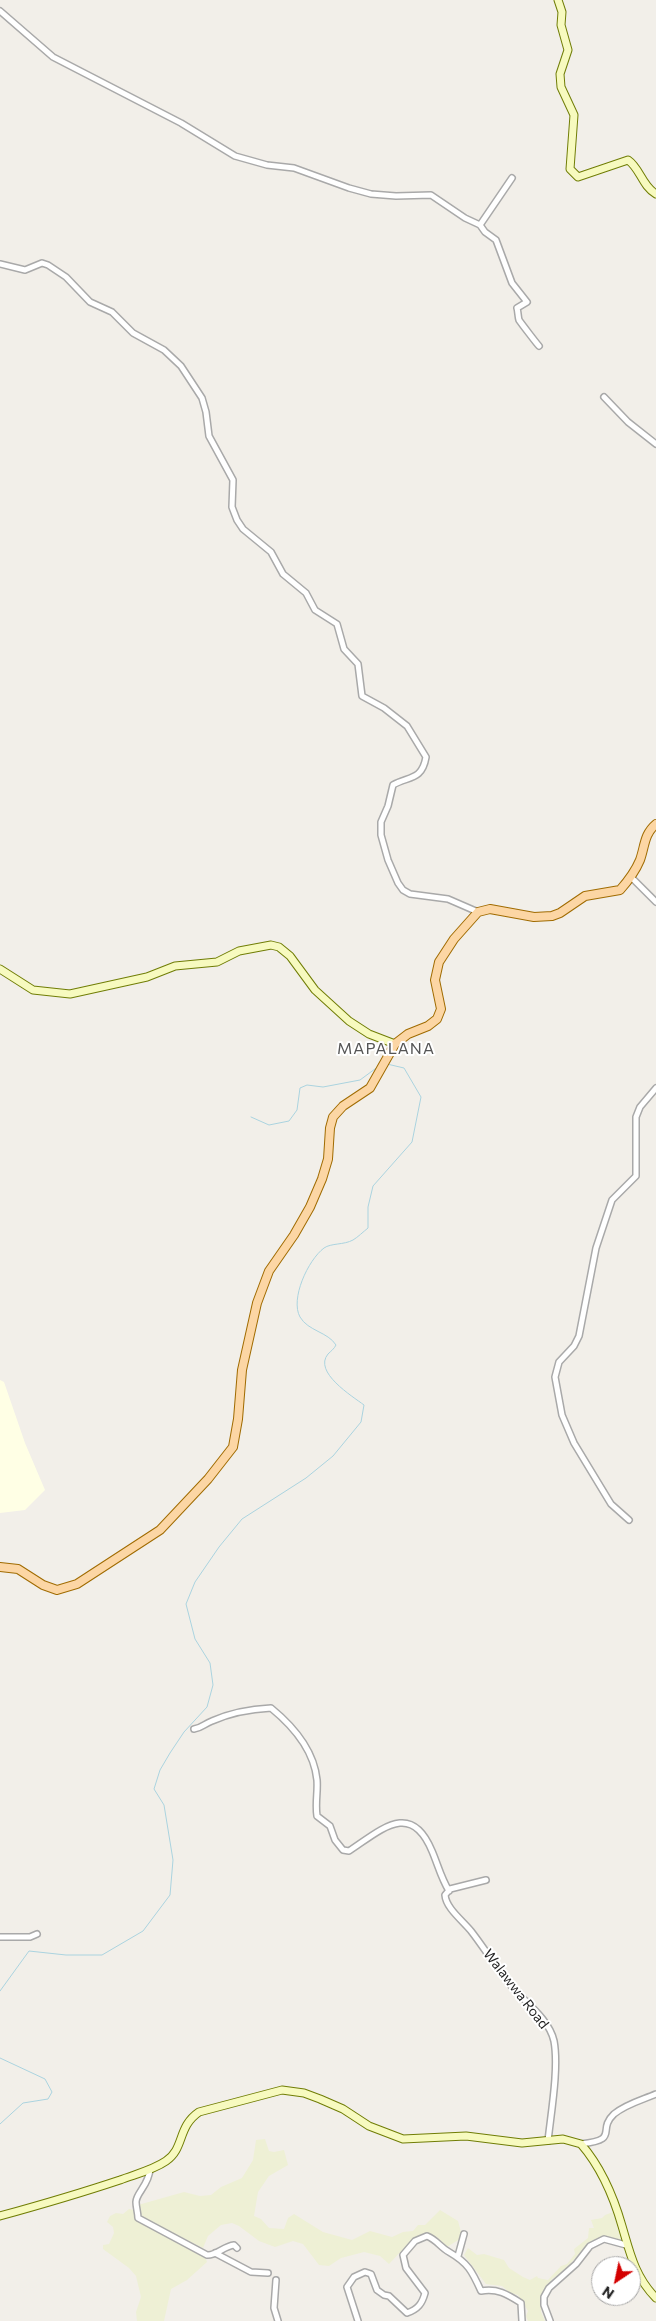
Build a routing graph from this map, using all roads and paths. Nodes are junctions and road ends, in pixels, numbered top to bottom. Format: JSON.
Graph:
{"nodes":[{"id":1,"x":558,"y":0,"type":"edge"},
{"id":2,"x":0,"y":11,"type":"edge"},
{"id":3,"x":512,"y":178,"type":"dead end"},
{"id":4,"x":656,"y":194,"type":"edge"},
{"id":5,"x":480,"y":224,"type":"junction"},
{"id":6,"x":0,"y":264,"type":"edge"},
{"id":7,"x":539,"y":346,"type":"dead end"},
{"id":8,"x":604,"y":397,"type":"dead end"},
{"id":9,"x":656,"y":444,"type":"edge"},
{"id":10,"x":656,"y":824,"type":"edge"},
{"id":11,"x":631,"y":877,"type":"junction"},
{"id":12,"x":656,"y":902,"type":"edge"},
{"id":13,"x":478,"y":912,"type":"junction"},
{"id":14,"x":0,"y":970,"type":"edge"},
{"id":15,"x":394,"y":1044,"type":"junction"},
{"id":16,"x":656,"y":1088,"type":"edge"},
{"id":17,"x":629,"y":1520,"type":"dead end"},
{"id":18,"x":0,"y":1567,"type":"edge"},
{"id":19,"x":194,"y":1729,"type":"dead end"},
{"id":20,"x":486,"y":1880,"type":"dead end"},
{"id":21,"x":448,"y":1891,"type":"junction"},
{"id":22,"x":37,"y":1934,"type":"dead end"},
{"id":23,"x":0,"y":1937,"type":"edge"},
{"id":24,"x":656,"y":2094,"type":"edge"},
{"id":25,"x":548,"y":2141,"type":"junction"},
{"id":26,"x":581,"y":2144,"type":"junction"},
{"id":27,"x":150,"y":2169,"type":"junction"},
{"id":28,"x":0,"y":2216,"type":"edge"},
{"id":29,"x":464,"y":2234,"type":"dead end"},
{"id":30,"x":626,"y":2245,"type":"junction"},
{"id":31,"x":237,"y":2248,"type":"dead end"},
{"id":32,"x":215,"y":2253,"type":"junction"},
{"id":33,"x":458,"y":2256,"type":"junction"},
{"id":34,"x":268,"y":2273,"type":"dead end"},
{"id":35,"x":276,"y":2280,"type":"dead end"},
{"id":36,"x":656,"y":2298,"type":"edge"},
{"id":37,"x":278,"y":2321,"type":"edge"},
{"id":38,"x":358,"y":2321,"type":"edge"},
{"id":39,"x":522,"y":2321,"type":"edge"},
{"id":40,"x":550,"y":2321,"type":"edge"}],
"edges":[{"from":1,"to":4,"type":"main road"},
{"from":2,"to":5,"type":"street"},
{"from":3,"to":5,"type":"street"},
{"from":5,"to":7,"type":"street"},
{"from":6,"to":13,"type":"street"},
{"from":8,"to":9,"type":"street"},
{"from":10,"to":11,"type":"main road"},
{"from":11,"to":12,"type":"street"},
{"from":11,"to":13,"type":"main road"},
{"from":13,"to":15,"type":"main road"},
{"from":14,"to":15,"type":"main road"},
{"from":15,"to":18,"type":"main road"},
{"from":16,"to":17,"type":"street"},
{"from":19,"to":21,"type":"street"},
{"from":20,"to":21,"type":"street"},
{"from":21,"to":25,"type":"street","name":"Walawwa Road"},
{"from":22,"to":23,"type":"street"},
{"from":24,"to":26,"type":"street"},
{"from":25,"to":26,"type":"main road"},
{"from":25,"to":27,"type":"main road"},
{"from":26,"to":30,"type":"main road"},
{"from":27,"to":28,"type":"main road"},
{"from":27,"to":32,"type":"street"},
{"from":29,"to":33,"type":"street"},
{"from":30,"to":36,"type":"main road"},
{"from":30,"to":40,"type":"street"},
{"from":31,"to":32,"type":"street"},
{"from":32,"to":34,"type":"street"},
{"from":33,"to":38,"type":"street"},
{"from":33,"to":39,"type":"street"},
{"from":35,"to":37,"type":"street"}]}
